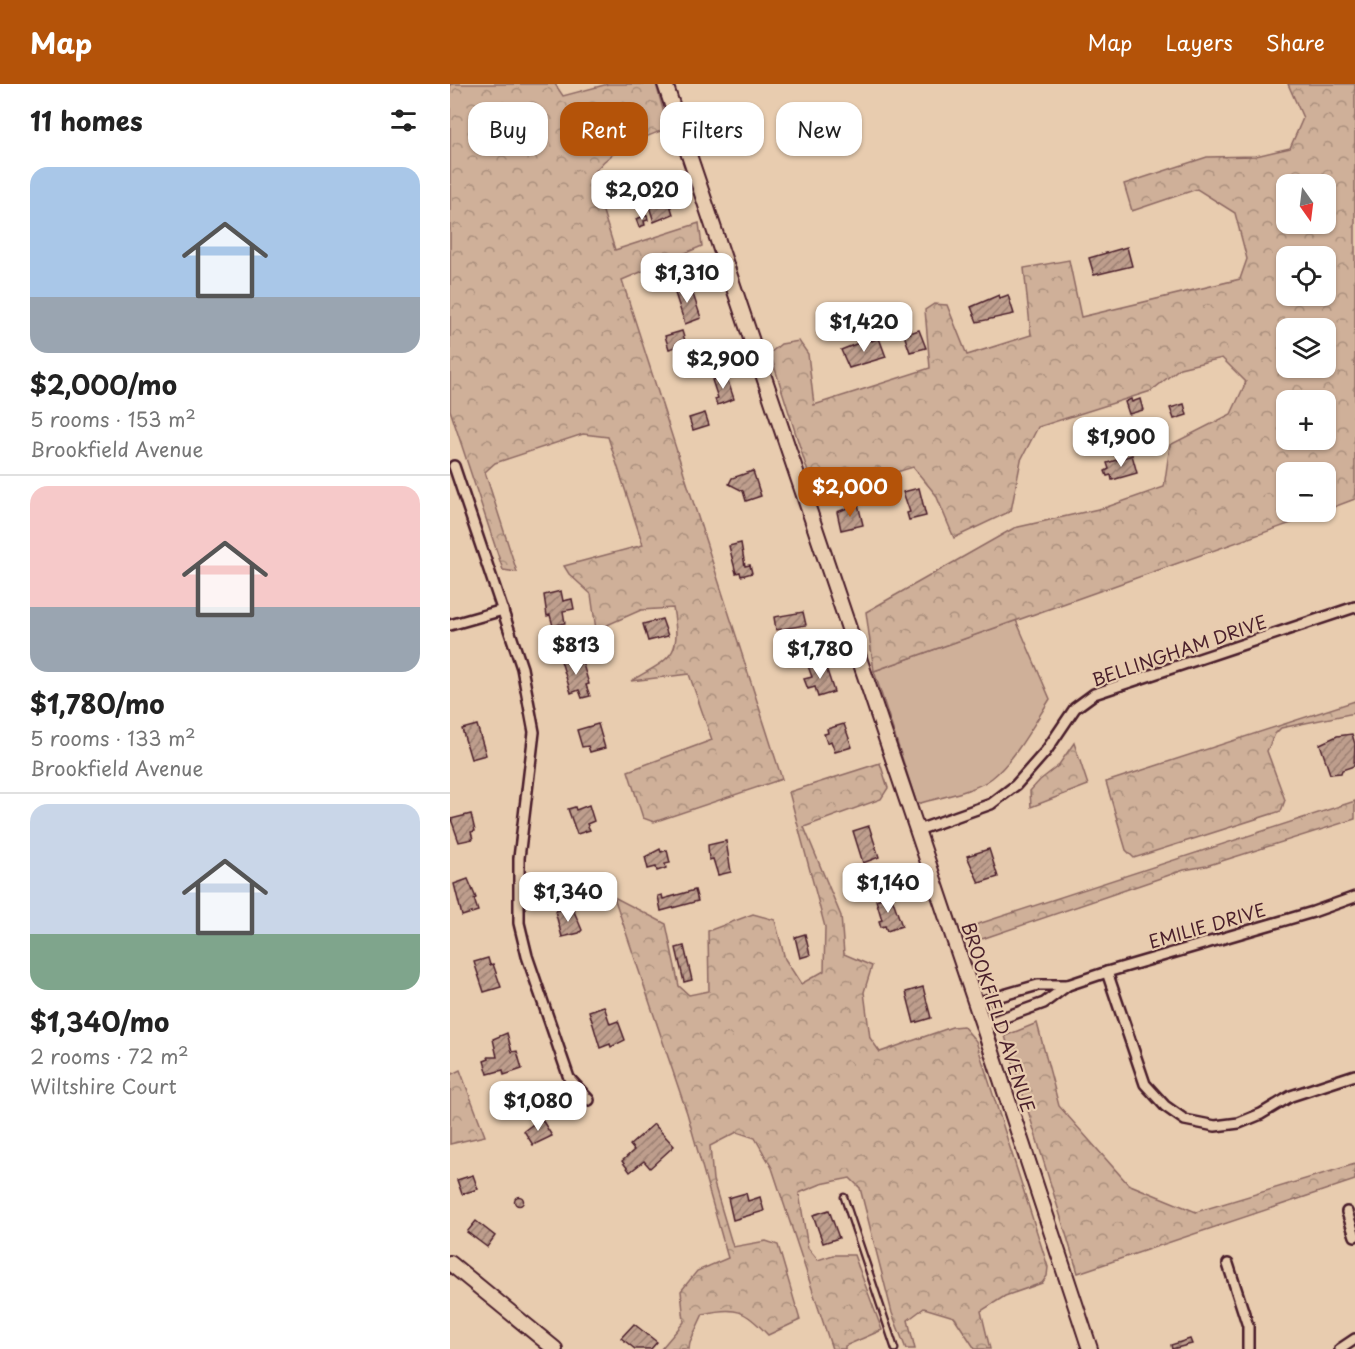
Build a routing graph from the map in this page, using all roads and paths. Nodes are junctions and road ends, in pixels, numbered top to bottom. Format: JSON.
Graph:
{"nodes":[{"id":1,"x":665,"y":84,"type":"edge"},
{"id":2,"x":454,"y":466,"type":"dead end"},
{"id":3,"x":1355,"y":607,"type":"edge"},
{"id":4,"x":503,"y":610,"type":"junction"},
{"id":5,"x":450,"y":625,"type":"edge"},
{"id":6,"x":918,"y":830,"type":"junction"},
{"id":7,"x":1355,"y":897,"type":"edge"},
{"id":8,"x":1107,"y":972,"type":"junction"},
{"id":9,"x":1068,"y":985,"type":"junction"},
{"id":10,"x":1029,"y":987,"type":"junction"},
{"id":11,"x":976,"y":1004,"type":"junction"},
{"id":12,"x":1036,"y":1006,"type":"junction"},
{"id":13,"x":983,"y":1025,"type":"junction"},
{"id":14,"x":1355,"y":1075,"type":"edge"},
{"id":15,"x":589,"y":1100,"type":"dead end"},
{"id":16,"x":844,"y":1197,"type":"dead end"},
{"id":17,"x":1347,"y":1212,"type":"dead end"},
{"id":18,"x":1355,"y":1236,"type":"edge"},
{"id":19,"x":450,"y":1263,"type":"edge"},
{"id":20,"x":1228,"y":1264,"type":"dead end"},
{"id":21,"x":1355,"y":1339,"type":"edge"},
{"id":22,"x":555,"y":1349,"type":"edge"},
{"id":23,"x":895,"y":1349,"type":"edge"},
{"id":24,"x":1090,"y":1349,"type":"edge"},
{"id":25,"x":1248,"y":1349,"type":"edge"},
{"id":26,"x":1341,"y":1349,"type":"edge"}],
"edges":[{"from":1,"to":6,"type":"main road","name":"BROOKFIELD AVENUE"},
{"from":2,"to":4,"type":"street"},
{"from":3,"to":6,"type":"street","name":"BELLINGHAM DRIVE"},
{"from":4,"to":5,"type":"street"},
{"from":4,"to":15,"type":"street"},
{"from":6,"to":11,"type":"main road","name":"BROOKFIELD AVENUE"},
{"from":7,"to":8,"type":"street","name":"EMILIE DRIVE"},
{"from":8,"to":9,"type":"street","name":"EMILIE DRIVE"},
{"from":8,"to":14,"type":"street"},
{"from":9,"to":10,"type":"street","name":"EMILIE DRIVE"},
{"from":9,"to":12,"type":"street","name":"EMILIE DRIVE"},
{"from":10,"to":11,"type":"street","name":"EMILIE DRIVE"},
{"from":10,"to":12,"type":"street"},
{"from":11,"to":13,"type":"main road","name":"BROOKFIELD AVENUE"},
{"from":12,"to":13,"type":"street","name":"EMILIE DRIVE"},
{"from":13,"to":24,"type":"main road","name":"BROOKFIELD AVENUE"},
{"from":16,"to":23,"type":"lane"},
{"from":17,"to":18,"type":"street"},
{"from":19,"to":22,"type":"main road"},
{"from":20,"to":25,"type":"street"},
{"from":21,"to":26,"type":"street"}]}
